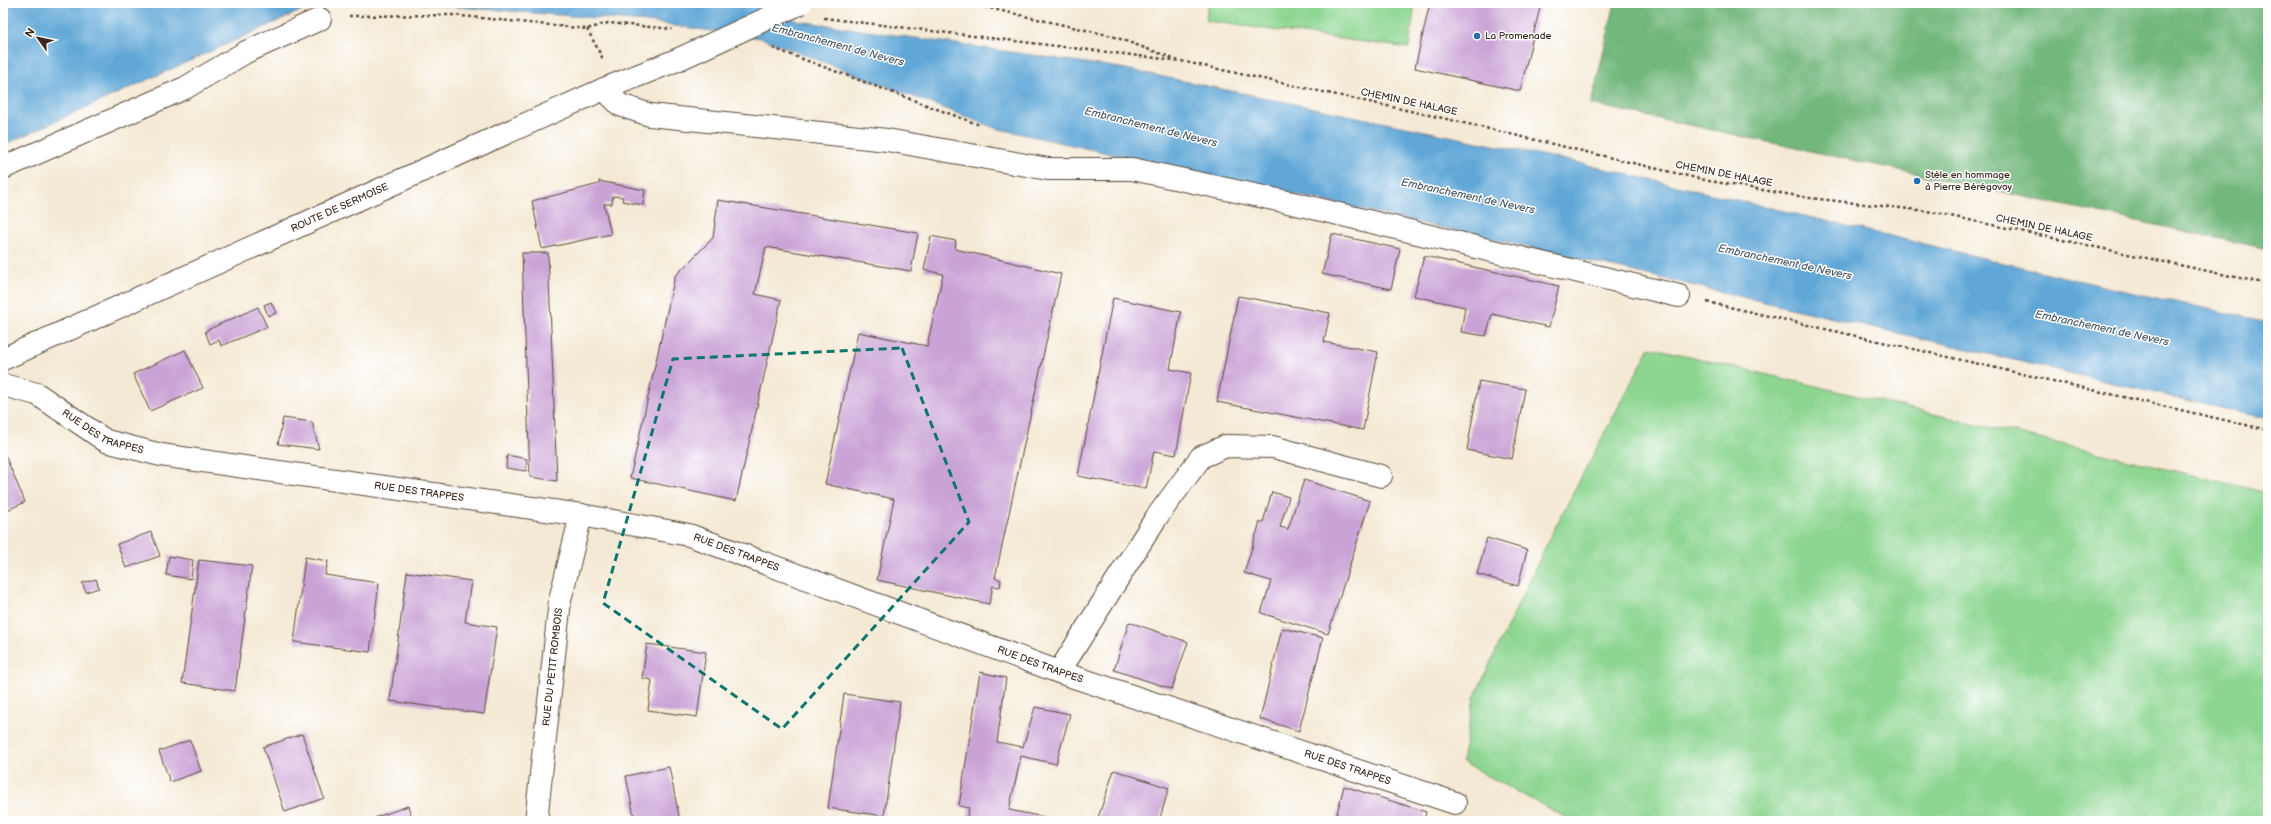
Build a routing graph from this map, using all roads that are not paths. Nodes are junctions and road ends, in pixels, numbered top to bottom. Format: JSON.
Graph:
{"nodes":[{"id":1,"x":809,"y":9,"type":"edge"},
{"id":2,"x":320,"y":19,"type":"dead end"},
{"id":3,"x":604,"y":89,"type":"junction"},
{"id":4,"x":3,"y":168,"type":"edge"},
{"id":5,"x":1679,"y":296,"type":"road end"},
{"id":6,"x":3,"y":359,"type":"edge"},
{"id":7,"x":3,"y":384,"type":"edge"},
{"id":8,"x":1381,"y":476,"type":"dead end"},
{"id":9,"x":581,"y":515,"type":"junction"},
{"id":10,"x":1059,"y":672,"type":"junction"},
{"id":11,"x":1455,"y":803,"type":"dead end"},
{"id":12,"x":536,"y":821,"type":"edge"}],
"edges":[{"from":1,"to":3,"type":"street","name":"ROUTE DE SERMOISE","bridge":true},
{"from":2,"to":4,"type":"street"},
{"from":3,"to":5,"type":"street"},
{"from":3,"to":6,"type":"street","name":"ROUTE DE SERMOISE"},
{"from":7,"to":9,"type":"street","name":"RUE DES TRAPPES"},
{"from":8,"to":10,"type":"street"},
{"from":9,"to":10,"type":"street","name":"RUE DES TRAPPES"},
{"from":9,"to":12,"type":"street","name":"RUE DU PETIT ROMBOIS"},
{"from":10,"to":11,"type":"street","name":"RUE DES TRAPPES"}]}
